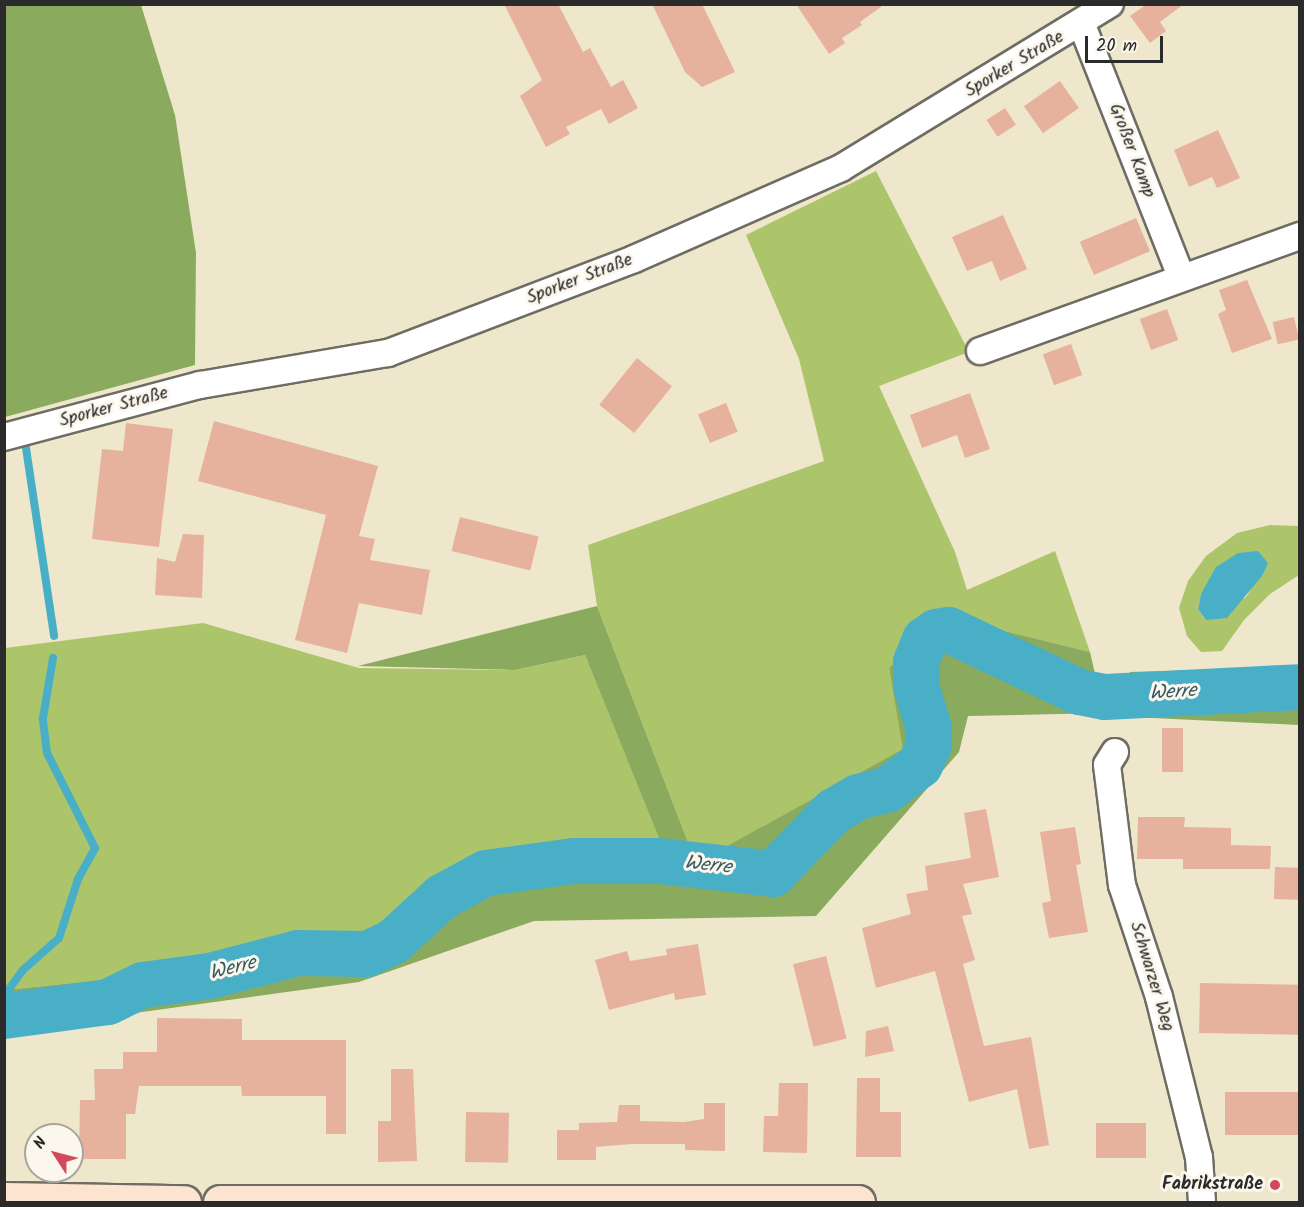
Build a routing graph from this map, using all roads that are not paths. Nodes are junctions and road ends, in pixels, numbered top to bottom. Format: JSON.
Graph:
{"nodes":[{"id":1,"x":1110,"y":4,"type":"edge"},
{"id":2,"x":1082,"y":25,"type":"junction"},
{"id":3,"x":1299,"y":236,"type":"edge"},
{"id":4,"x":1180,"y":276,"type":"junction"},
{"id":5,"x":980,"y":351,"type":"dead end"},
{"id":6,"x":4,"y":437,"type":"edge"},
{"id":7,"x":1114,"y":752,"type":"dead end"},
{"id":8,"x":4,"y":1199,"type":"edge"},
{"id":9,"x":85,"y":1201,"type":"edge"},
{"id":10,"x":184,"y":1203,"type":"edge"},
{"id":11,"x":220,"y":1203,"type":"edge"},
{"id":12,"x":858,"y":1203,"type":"edge"},
{"id":13,"x":1202,"y":1203,"type":"edge"}],
"edges":[{"from":1,"to":2,"type":"street","name":"Sporker Straße"},
{"from":2,"to":4,"type":"street","name":"Großer Kamp"},
{"from":2,"to":6,"type":"street","name":"Sporker Straße"},
{"from":3,"to":4,"type":"street"},
{"from":4,"to":5,"type":"street"},
{"from":7,"to":13,"type":"street","name":"Schwarzer Weg"},
{"from":8,"to":9,"type":"main road"},
{"from":9,"to":10,"type":"main road"},
{"from":11,"to":12,"type":"main road"}]}
